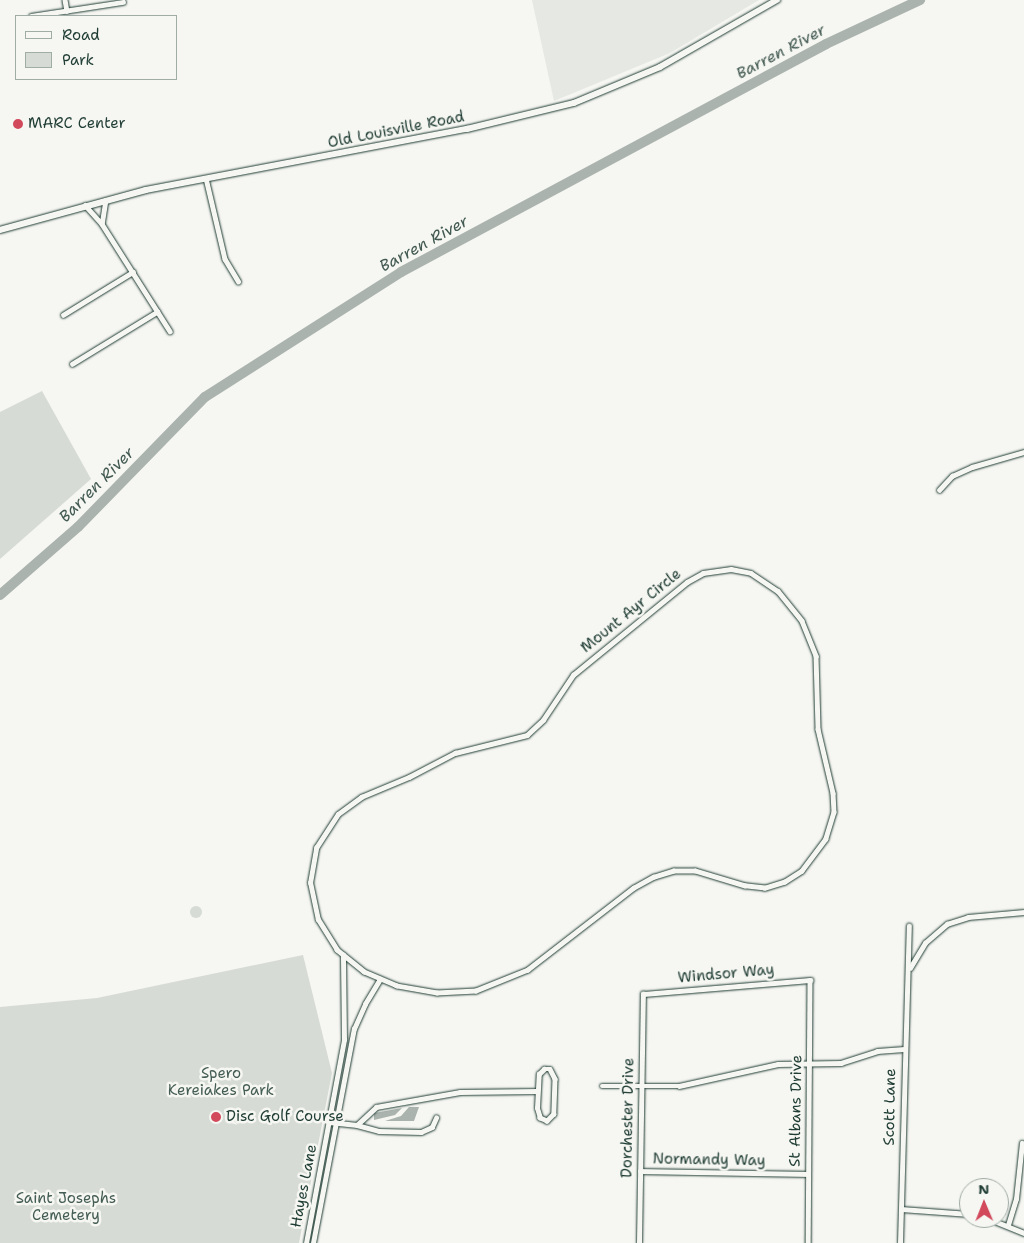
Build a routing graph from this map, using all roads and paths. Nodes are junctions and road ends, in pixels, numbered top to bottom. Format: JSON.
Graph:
{"nodes":[{"id":1,"x":65,"y":0,"type":"edge"},
{"id":2,"x":778,"y":0,"type":"edge"},
{"id":3,"x":123,"y":2,"type":"dead end"},
{"id":4,"x":66,"y":11,"type":"junction"},
{"id":5,"x":39,"y":15,"type":"edge"},
{"id":6,"x":206,"y":178,"type":"junction"},
{"id":7,"x":106,"y":200,"type":"junction"},
{"id":8,"x":85,"y":205,"type":"junction"},
{"id":9,"x":102,"y":224,"type":"junction"},
{"id":10,"x":0,"y":230,"type":"edge"},
{"id":11,"x":133,"y":272,"type":"junction"},
{"id":12,"x":238,"y":281,"type":"dead end"},
{"id":13,"x":158,"y":312,"type":"junction"},
{"id":14,"x":62,"y":315,"type":"dead end"},
{"id":15,"x":170,"y":331,"type":"dead end"},
{"id":16,"x":72,"y":364,"type":"dead end"},
{"id":17,"x":1024,"y":452,"type":"edge"},
{"id":18,"x":939,"y":490,"type":"dead end"},
{"id":19,"x":1024,"y":912,"type":"edge"},
{"id":20,"x":908,"y":926,"type":"dead end"},
{"id":21,"x":343,"y":955,"type":"junction"},
{"id":22,"x":908,"y":971,"type":"junction"},
{"id":23,"x":380,"y":979,"type":"junction"},
{"id":24,"x":810,"y":980,"type":"joint"},
{"id":25,"x":644,"y":994,"type":"joint"},
{"id":26,"x":904,"y":1049,"type":"junction"},
{"id":27,"x":809,"y":1064,"type":"junction"},
{"id":28,"x":602,"y":1086,"type":"dead end"},
{"id":29,"x":640,"y":1086,"type":"junction"},
{"id":30,"x":538,"y":1091,"type":"junction"},
{"id":31,"x":436,"y":1118,"type":"dead end"},
{"id":32,"x":328,"y":1122,"type":"junction"},
{"id":33,"x":337,"y":1123,"type":"junction"},
{"id":34,"x":357,"y":1124,"type":"junction"},
{"id":35,"x":1022,"y":1143,"type":"dead end"},
{"id":36,"x":640,"y":1171,"type":"junction"},
{"id":37,"x":808,"y":1174,"type":"junction"},
{"id":38,"x":901,"y":1209,"type":"junction"},
{"id":39,"x":959,"y":1213,"type":"edge"},
{"id":40,"x":1009,"y":1222,"type":"edge"},
{"id":41,"x":1009,"y":1225,"type":"edge"},
{"id":42,"x":1024,"y":1232,"type":"edge"},
{"id":43,"x":306,"y":1243,"type":"edge"},
{"id":44,"x":312,"y":1243,"type":"edge"},
{"id":45,"x":639,"y":1243,"type":"edge"},
{"id":46,"x":808,"y":1243,"type":"edge"},
{"id":47,"x":900,"y":1243,"type":"edge"}],
"edges":[{"from":1,"to":4,"type":"street"},
{"from":2,"to":6,"type":"street","name":"Old Louisville Road"},
{"from":3,"to":4,"type":"street"},
{"from":4,"to":5,"type":"street"},
{"from":6,"to":7,"type":"street","name":"Old Louisville Road"},
{"from":6,"to":12,"type":"street"},
{"from":7,"to":8,"type":"street","name":"Old Louisville Road"},
{"from":7,"to":9,"type":"street"},
{"from":8,"to":9,"type":"street"},
{"from":8,"to":10,"type":"street","name":"Old Louisville Road"},
{"from":9,"to":11,"type":"street"},
{"from":11,"to":13,"type":"street"},
{"from":11,"to":14,"type":"street"},
{"from":13,"to":15,"type":"street"},
{"from":13,"to":16,"type":"street"},
{"from":17,"to":18,"type":"street"},
{"from":19,"to":22,"type":"street","name":"Scott Lane"},
{"from":20,"to":22,"type":"street","name":"Scott Lane"},
{"from":21,"to":23,"type":"street","name":"Mount Ayr Circle"},
{"from":21,"to":23,"type":"street","name":"Mount Ayr Circle"},
{"from":21,"to":32,"type":"street","name":"Hayes Lane"},
{"from":22,"to":26,"type":"street","name":"Scott Lane"},
{"from":23,"to":33,"type":"street","name":"Hayes Lane"},
{"from":24,"to":25,"type":"street","name":"Windsor Way"},
{"from":24,"to":27,"type":"street","name":"St Albans Drive"},
{"from":25,"to":29,"type":"street","name":"Dorchester Drive"},
{"from":26,"to":27,"type":"street"},
{"from":26,"to":38,"type":"street","name":"Scott Lane"},
{"from":27,"to":29,"type":"street"},
{"from":27,"to":37,"type":"street","name":"St Albans Drive"},
{"from":28,"to":29,"type":"street"},
{"from":29,"to":36,"type":"street","name":"Dorchester Drive"},
{"from":30,"to":30,"type":"street"},
{"from":30,"to":34,"type":"street"},
{"from":31,"to":34,"type":"street"},
{"from":32,"to":33,"type":"street"},
{"from":32,"to":43,"type":"street","name":"Hayes Lane"},
{"from":33,"to":34,"type":"street"},
{"from":33,"to":44,"type":"street","name":"Hayes Lane"},
{"from":35,"to":40,"type":"street"},
{"from":36,"to":37,"type":"street","name":"Normandy Way"},
{"from":36,"to":45,"type":"street","name":"Dorchester Drive"},
{"from":37,"to":46,"type":"street","name":"St Albans Drive"},
{"from":38,"to":39,"type":"street"},
{"from":38,"to":47,"type":"street","name":"Scott Lane"},
{"from":41,"to":42,"type":"street"}]}
